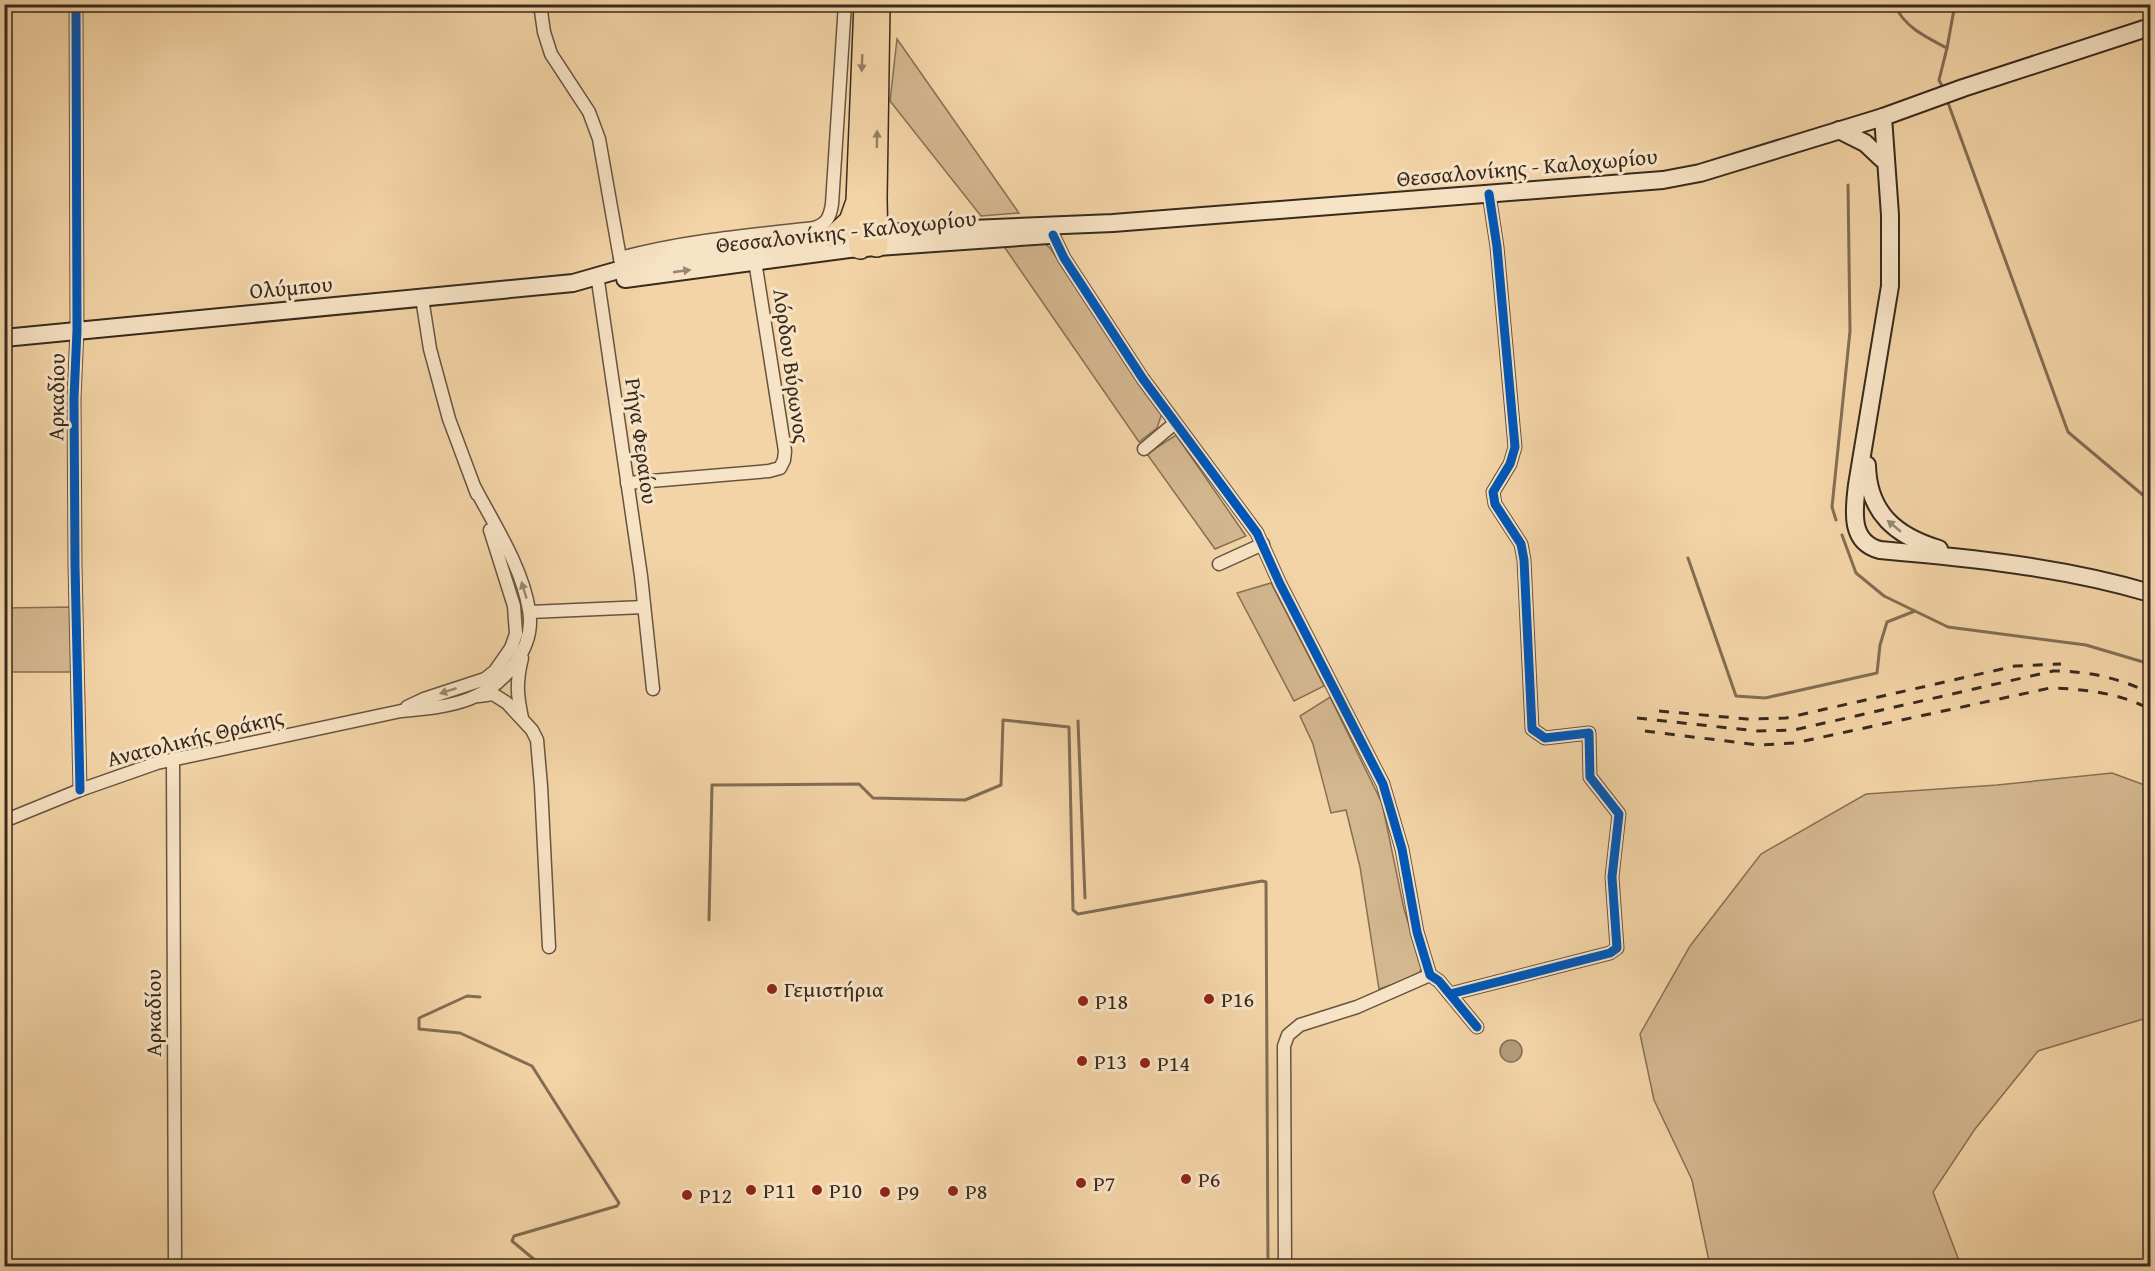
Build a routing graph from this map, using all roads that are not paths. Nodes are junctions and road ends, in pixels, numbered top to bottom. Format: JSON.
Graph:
{"nodes":[{"id":1,"x":76,"y":4,"type":"edge"},
{"id":2,"x":540,"y":4,"type":"edge"},
{"id":3,"x":845,"y":4,"type":"edge"},
{"id":4,"x":865,"y":4,"type":"edge"},
{"id":5,"x":879,"y":4,"type":"edge"},
{"id":6,"x":2151,"y":27,"type":"edge"},
{"id":7,"x":1882,"y":117,"type":"junction"},
{"id":8,"x":1865,"y":121,"type":"junction"},
{"id":9,"x":1839,"y":130,"type":"junction"},
{"id":10,"x":1884,"y":164,"type":"junction"},
{"id":11,"x":1489,"y":194,"type":"junction"},
{"id":12,"x":833,"y":201,"type":"junction"},
{"id":13,"x":857,"y":201,"type":"junction"},
{"id":14,"x":1113,"y":223,"type":"junction"},
{"id":15,"x":1041,"y":232,"type":"junction"},
{"id":16,"x":833,"y":237,"type":"junction"},
{"id":17,"x":868,"y":240,"type":"junction"},
{"id":18,"x":755,"y":261,"type":"junction"},
{"id":19,"x":623,"y":269,"type":"junction"},
{"id":20,"x":590,"y":281,"type":"junction"},
{"id":21,"x":422,"y":298,"type":"junction"},
{"id":22,"x":77,"y":330,"type":"junction"},
{"id":23,"x":4,"y":338,"type":"edge"},
{"id":24,"x":1175,"y":423,"type":"junction"},
{"id":25,"x":1865,"y":437,"type":"junction"},
{"id":26,"x":1144,"y":449,"type":"dead end"},
{"id":27,"x":627,"y":483,"type":"junction"},
{"id":28,"x":475,"y":488,"type":"junction"},
{"id":29,"x":1263,"y":544,"type":"junction"},
{"id":30,"x":1966,"y":558,"type":"junction"},
{"id":31,"x":1219,"y":564,"type":"dead end"},
{"id":32,"x":2151,"y":593,"type":"edge"},
{"id":33,"x":644,"y":607,"type":"junction"},
{"id":34,"x":530,"y":612,"type":"junction"},
{"id":35,"x":523,"y":651,"type":"junction"},
{"id":36,"x":501,"y":663,"type":"junction"},
{"id":37,"x":485,"y":679,"type":"junction"},
{"id":38,"x":499,"y":681,"type":"junction"},
{"id":39,"x":653,"y":689,"type":"dead end"},
{"id":40,"x":469,"y":699,"type":"junction"},
{"id":41,"x":512,"y":699,"type":"junction"},
{"id":42,"x":401,"y":711,"type":"junction"},
{"id":43,"x":173,"y":759,"type":"junction"},
{"id":44,"x":80,"y":790,"type":"junction"},
{"id":45,"x":4,"y":821,"type":"edge"},
{"id":46,"x":549,"y":947,"type":"dead end"},
{"id":47,"x":1430,"y":975,"type":"junction"},
{"id":48,"x":1450,"y":994,"type":"junction"},
{"id":49,"x":1477,"y":1027,"type":"dead end"},
{"id":50,"x":175,"y":1266,"type":"edge"},
{"id":51,"x":1285,"y":1266,"type":"edge"}],
"edges":[{"from":1,"to":22,"type":"street","name":"Αρκαδίου"},
{"from":2,"to":19,"type":"street"},
{"from":3,"to":12,"type":"street"},
{"from":4,"to":13,"type":"highway","one_way":true},
{"from":17,"to":5,"type":"highway","one_way":true},
{"from":6,"to":7,"type":"main road","name":"Θεσσαλονίκης - Καλοχωρίου"},
{"from":7,"to":8,"type":"main road","name":"Θεσσαλονίκης - Καλοχωρίου"},
{"from":7,"to":10,"type":"main road"},
{"from":8,"to":9,"type":"main road","name":"Θεσσαλονίκης - Καλοχωρίου"},
{"from":8,"to":10,"type":"main road"},
{"from":9,"to":10,"type":"main road"},
{"from":9,"to":11,"type":"main road","name":"Θεσσαλονίκης - Καλοχωρίου"},
{"from":10,"to":25,"type":"main road"},
{"from":11,"to":14,"type":"main road","name":"Θεσσαλονίκης - Καλοχωρίου"},
{"from":11,"to":48,"type":"street"},
{"from":12,"to":13,"type":"street"},
{"from":12,"to":19,"type":"street"},
{"from":13,"to":16,"type":"highway"},
{"from":13,"to":17,"type":"highway"},
{"from":14,"to":15,"type":"main road","name":"Θεσσαλονίκης - Καλοχωρίου"},
{"from":14,"to":15,"type":"main road","name":"Θεσσαλονίκης - Καλοχωρίου"},
{"from":15,"to":17,"type":"main road","name":"Θεσσαλονίκης - Καλοχωρίου"},
{"from":15,"to":17,"type":"main road","name":"Θεσσαλονίκης - Καλοχωρίου"},
{"from":15,"to":24,"type":"street"},
{"from":16,"to":17,"type":"main road","name":"Θεσσαλονίκης - Καλοχωρίου"},
{"from":16,"to":19,"type":"main road","name":"Θεσσαλονίκης - Καλοχωρίου"},
{"from":17,"to":18,"type":"main road","name":"Θεσσαλονίκης - Καλοχωρίου"},
{"from":19,"to":18,"type":"main road","name":"Θεσσαλονίκης - Καλοχωρίου","one_way":true},
{"from":18,"to":27,"type":"street","name":"Λόρδου Βύρωνος"},
{"from":19,"to":20,"type":"main road","name":"Ολύμπου"},
{"from":20,"to":21,"type":"main road","name":"Ολύμπου"},
{"from":20,"to":27,"type":"street","name":"Ρήγα Φεραίου"},
{"from":21,"to":22,"type":"main road","name":"Ολύμπου"},
{"from":21,"to":28,"type":"street","name":"Ανατολικής Θράκης"},
{"from":22,"to":23,"type":"main road","name":"Ολύμπου"},
{"from":22,"to":44,"type":"street","name":"Αρκαδίου"},
{"from":24,"to":26,"type":"street"},
{"from":24,"to":29,"type":"street"},
{"from":30,"to":25,"type":"main road","one_way":true},
{"from":25,"to":30,"type":"main road"},
{"from":27,"to":33,"type":"street","name":"Ρήγα Φεραίου"},
{"from":34,"to":28,"type":"street","name":"Ανατολικής Θράκης","one_way":true},
{"from":28,"to":36,"type":"street","name":"Ανατολικής Θράκης"},
{"from":29,"to":31,"type":"street"},
{"from":29,"to":47,"type":"street"},
{"from":30,"to":32,"type":"main road"},
{"from":33,"to":34,"type":"street"},
{"from":33,"to":39,"type":"street","name":"Ρήγα Φεραίου"},
{"from":34,"to":35,"type":"street","name":"Ανατολικής Θράκης"},
{"from":35,"to":38,"type":"street","name":"Ανατολικής Θράκης"},
{"from":35,"to":41,"type":"street"},
{"from":36,"to":37,"type":"street","name":"Ανατολικής Θράκης"},
{"from":36,"to":38,"type":"street"},
{"from":37,"to":38,"type":"street"},
{"from":37,"to":42,"type":"street","name":"Ανατολικής Θράκης","one_way":true},
{"from":38,"to":40,"type":"street","name":"Ανατολικής Θράκης"},
{"from":38,"to":41,"type":"street"},
{"from":40,"to":41,"type":"street"},
{"from":40,"to":42,"type":"street","name":"Ανατολικής Θράκης"},
{"from":41,"to":46,"type":"street"},
{"from":42,"to":43,"type":"street","name":"Ανατολικής Θράκης"},
{"from":43,"to":44,"type":"street","name":"Ανατολικής Θράκης"},
{"from":43,"to":50,"type":"street","name":"Αρκαδίου"},
{"from":44,"to":45,"type":"street","name":"Ανατολικής Θράκης"},
{"from":47,"to":48,"type":"street"},
{"from":47,"to":51,"type":"street"},
{"from":48,"to":49,"type":"street"}]}
